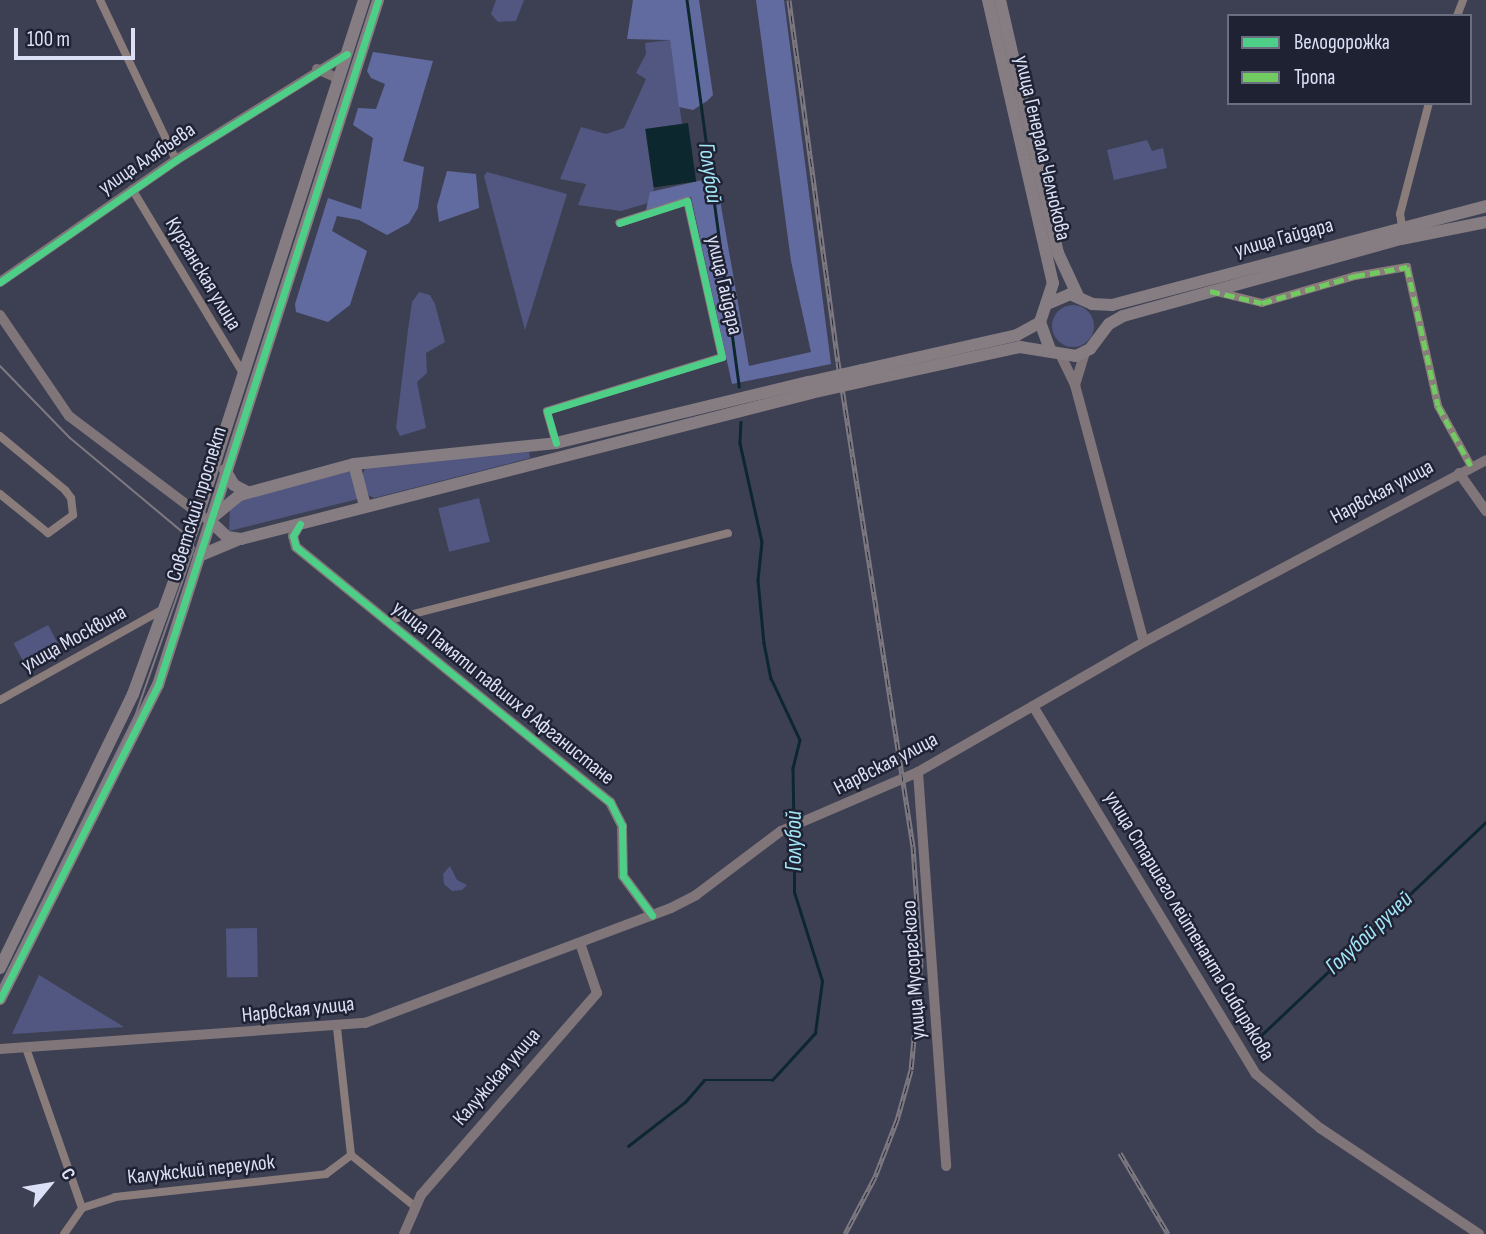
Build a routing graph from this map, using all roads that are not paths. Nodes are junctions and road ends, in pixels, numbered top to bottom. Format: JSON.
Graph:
{"nodes":[{"id":1,"x":100,"y":0,"type":"edge"},
{"id":2,"x":364,"y":0,"type":"edge"},
{"id":3,"x":379,"y":0,"type":"edge"},
{"id":4,"x":988,"y":0,"type":"edge"},
{"id":5,"x":1000,"y":0,"type":"edge"},
{"id":6,"x":347,"y":54,"type":"junction"},
{"id":7,"x":317,"y":69,"type":"junction"},
{"id":8,"x":339,"y":79,"type":"junction"},
{"id":9,"x":1428,"y":105,"type":"edge"},
{"id":10,"x":176,"y":160,"type":"junction"},
{"id":11,"x":132,"y":189,"type":"junction"},
{"id":12,"x":1486,"y":206,"type":"edge"},
{"id":13,"x":1486,"y":222,"type":"edge"},
{"id":14,"x":619,"y":223,"type":"dead end"},
{"id":15,"x":1402,"y":226,"type":"junction"},
{"id":16,"x":0,"y":282,"type":"edge"},
{"id":17,"x":1210,"y":291,"type":"junction"},
{"id":18,"x":1079,"y":296,"type":"junction"},
{"id":19,"x":1047,"y":304,"type":"junction"},
{"id":20,"x":1092,"y":304,"type":"junction"},
{"id":21,"x":0,"y":315,"type":"edge"},
{"id":22,"x":1040,"y":322,"type":"junction"},
{"id":23,"x":1099,"y":335,"type":"junction"},
{"id":24,"x":1055,"y":353,"type":"junction"},
{"id":25,"x":1084,"y":353,"type":"junction"},
{"id":26,"x":244,"y":375,"type":"junction"},
{"id":27,"x":863,"y":376,"type":"junction"},
{"id":28,"x":1075,"y":385,"type":"junction"},
{"id":29,"x":810,"y":388,"type":"junction"},
{"id":30,"x":0,"y":436,"type":"edge"},
{"id":31,"x":556,"y":443,"type":"junction"},
{"id":32,"x":1486,"y":460,"type":"edge"},
{"id":33,"x":354,"y":464,"type":"junction"},
{"id":34,"x":1471,"y":466,"type":"junction"},
{"id":35,"x":225,"y":470,"type":"junction"},
{"id":36,"x":1459,"y":473,"type":"junction"},
{"id":37,"x":247,"y":492,"type":"junction"},
{"id":38,"x":0,"y":494,"type":"edge"},
{"id":39,"x":365,"y":506,"type":"junction"},
{"id":40,"x":1486,"y":511,"type":"edge"},
{"id":41,"x":204,"y":517,"type":"junction"},
{"id":42,"x":300,"y":524,"type":"junction"},
{"id":43,"x":728,"y":533,"type":"dead end"},
{"id":44,"x":241,"y":538,"type":"junction"},
{"id":45,"x":199,"y":556,"type":"junction"},
{"id":46,"x":165,"y":608,"type":"junction"},
{"id":47,"x":386,"y":621,"type":"junction"},
{"id":48,"x":1144,"y":642,"type":"junction"},
{"id":49,"x":0,"y":700,"type":"edge"},
{"id":50,"x":1033,"y":706,"type":"junction"},
{"id":51,"x":918,"y":772,"type":"junction"},
{"id":52,"x":652,"y":915,"type":"junction"},
{"id":53,"x":580,"y":943,"type":"junction"},
{"id":54,"x":0,"y":968,"type":"edge"},
{"id":55,"x":0,"y":999,"type":"edge"},
{"id":56,"x":337,"y":1028,"type":"junction"},
{"id":57,"x":26,"y":1048,"type":"junction"},
{"id":58,"x":0,"y":1049,"type":"edge"},
{"id":59,"x":351,"y":1155,"type":"junction"},
{"id":60,"x":946,"y":1166,"type":"dead end"},
{"id":61,"x":413,"y":1205,"type":"junction"},
{"id":62,"x":82,"y":1208,"type":"junction"},
{"id":63,"x":64,"y":1234,"type":"edge"},
{"id":64,"x":404,"y":1234,"type":"edge"},
{"id":65,"x":1479,"y":1234,"type":"edge"}],
"edges":[{"from":1,"to":10,"type":"street"},
{"from":2,"to":6,"type":"main road","name":"Советский проспект"},
{"from":3,"to":35,"type":"main road","name":"Советский проспект"},
{"from":4,"to":19,"type":"main road","name":"улица Генерала Челнокова"},
{"from":5,"to":18,"type":"main road","name":"улица Генерала Челнокова"},
{"from":6,"to":7,"type":"main road","name":"улица Алябьева"},
{"from":6,"to":8,"type":"main road","name":"Советский проспект"},
{"from":7,"to":8,"type":"main road"},
{"from":7,"to":10,"type":"main road","name":"улица Алябьева"},
{"from":8,"to":26,"type":"main road","name":"Советский проспект"},
{"from":9,"to":15,"type":"street"},
{"from":10,"to":11,"type":"main road","name":"улица Алябьева"},
{"from":11,"to":16,"type":"main road","name":"улица Алябьева"},
{"from":11,"to":26,"type":"street","name":"Курганская улица"},
{"from":12,"to":15,"type":"main road","name":"улица Гайдара"},
{"from":13,"to":17,"type":"main road","name":"улица Гайдара"},
{"from":14,"to":31,"type":"street","name":"улица Гайдара"},
{"from":15,"to":20,"type":"main road","name":"улица Гайдара"},
{"from":17,"to":23,"type":"main road","name":"улица Гайдара"},
{"from":17,"to":34,"type":"street"},
{"from":18,"to":19,"type":"main road"},
{"from":18,"to":20,"type":"main road"},
{"from":19,"to":22,"type":"main road"},
{"from":20,"to":23,"type":"main road"},
{"from":21,"to":41,"type":"main road"},
{"from":22,"to":24,"type":"main road"},
{"from":22,"to":27,"type":"main road"},
{"from":23,"to":25,"type":"main road","name":"улица Гайдара"},
{"from":24,"to":25,"type":"main road"},
{"from":24,"to":27,"type":"main road"},
{"from":24,"to":28,"type":"main road"},
{"from":25,"to":28,"type":"main road"},
{"from":26,"to":41,"type":"main road","name":"Советский проспект"},
{"from":27,"to":29,"type":"main road","bridge":true},
{"from":28,"to":48,"type":"main road"},
{"from":29,"to":31,"type":"main road"},
{"from":29,"to":39,"type":"main road"},
{"from":30,"to":38,"type":"street"},
{"from":31,"to":33,"type":"main road"},
{"from":32,"to":34,"type":"main road","name":"Нарвская улица"},
{"from":33,"to":37,"type":"main road"},
{"from":33,"to":39,"type":"main road"},
{"from":34,"to":36,"type":"main road","name":"Нарвская улица"},
{"from":35,"to":37,"type":"main road"},
{"from":35,"to":41,"type":"main road","name":"Советский проспект"},
{"from":36,"to":40,"type":"main road"},
{"from":36,"to":48,"type":"main road","name":"Нарвская улица"},
{"from":37,"to":41,"type":"main road"},
{"from":39,"to":42,"type":"main road"},
{"from":41,"to":44,"type":"main road"},
{"from":41,"to":45,"type":"main road","name":"Советский проспект"},
{"from":41,"to":46,"type":"main road","name":"Советский проспект"},
{"from":42,"to":44,"type":"main road"},
{"from":42,"to":47,"type":"main road","name":"улица Памяти павших в Афганистане"},
{"from":43,"to":47,"type":"street"},
{"from":44,"to":45,"type":"main road"},
{"from":45,"to":55,"type":"main road","name":"Советский проспект"},
{"from":46,"to":49,"type":"street","name":"улица Москвина"},
{"from":46,"to":54,"type":"main road","name":"Советский проспект"},
{"from":47,"to":52,"type":"main road","name":"улица Памяти павших в Афганистане"},
{"from":48,"to":50,"type":"main road","name":"Нарвская улица"},
{"from":50,"to":51,"type":"main road","name":"Нарвская улица"},
{"from":50,"to":65,"type":"main road","name":"улица Старшего лейтенанта Сибирякова"},
{"from":51,"to":52,"type":"main road","name":"Нарвская улица"},
{"from":51,"to":60,"type":"main road","name":"улица Мусоргского"},
{"from":52,"to":53,"type":"main road","name":"Нарвская улица"},
{"from":53,"to":56,"type":"main road","name":"Нарвская улица"},
{"from":53,"to":61,"type":"main road","name":"Калужская улица"},
{"from":56,"to":57,"type":"main road","name":"Нарвская улица"},
{"from":56,"to":59,"type":"street"},
{"from":57,"to":58,"type":"main road","name":"Нарвская улица"},
{"from":57,"to":62,"type":"street"},
{"from":59,"to":61,"type":"street"},
{"from":59,"to":62,"type":"street","name":"Калужский переулок"},
{"from":61,"to":64,"type":"main road","name":"Калужская улица"},
{"from":62,"to":63,"type":"street"}]}
